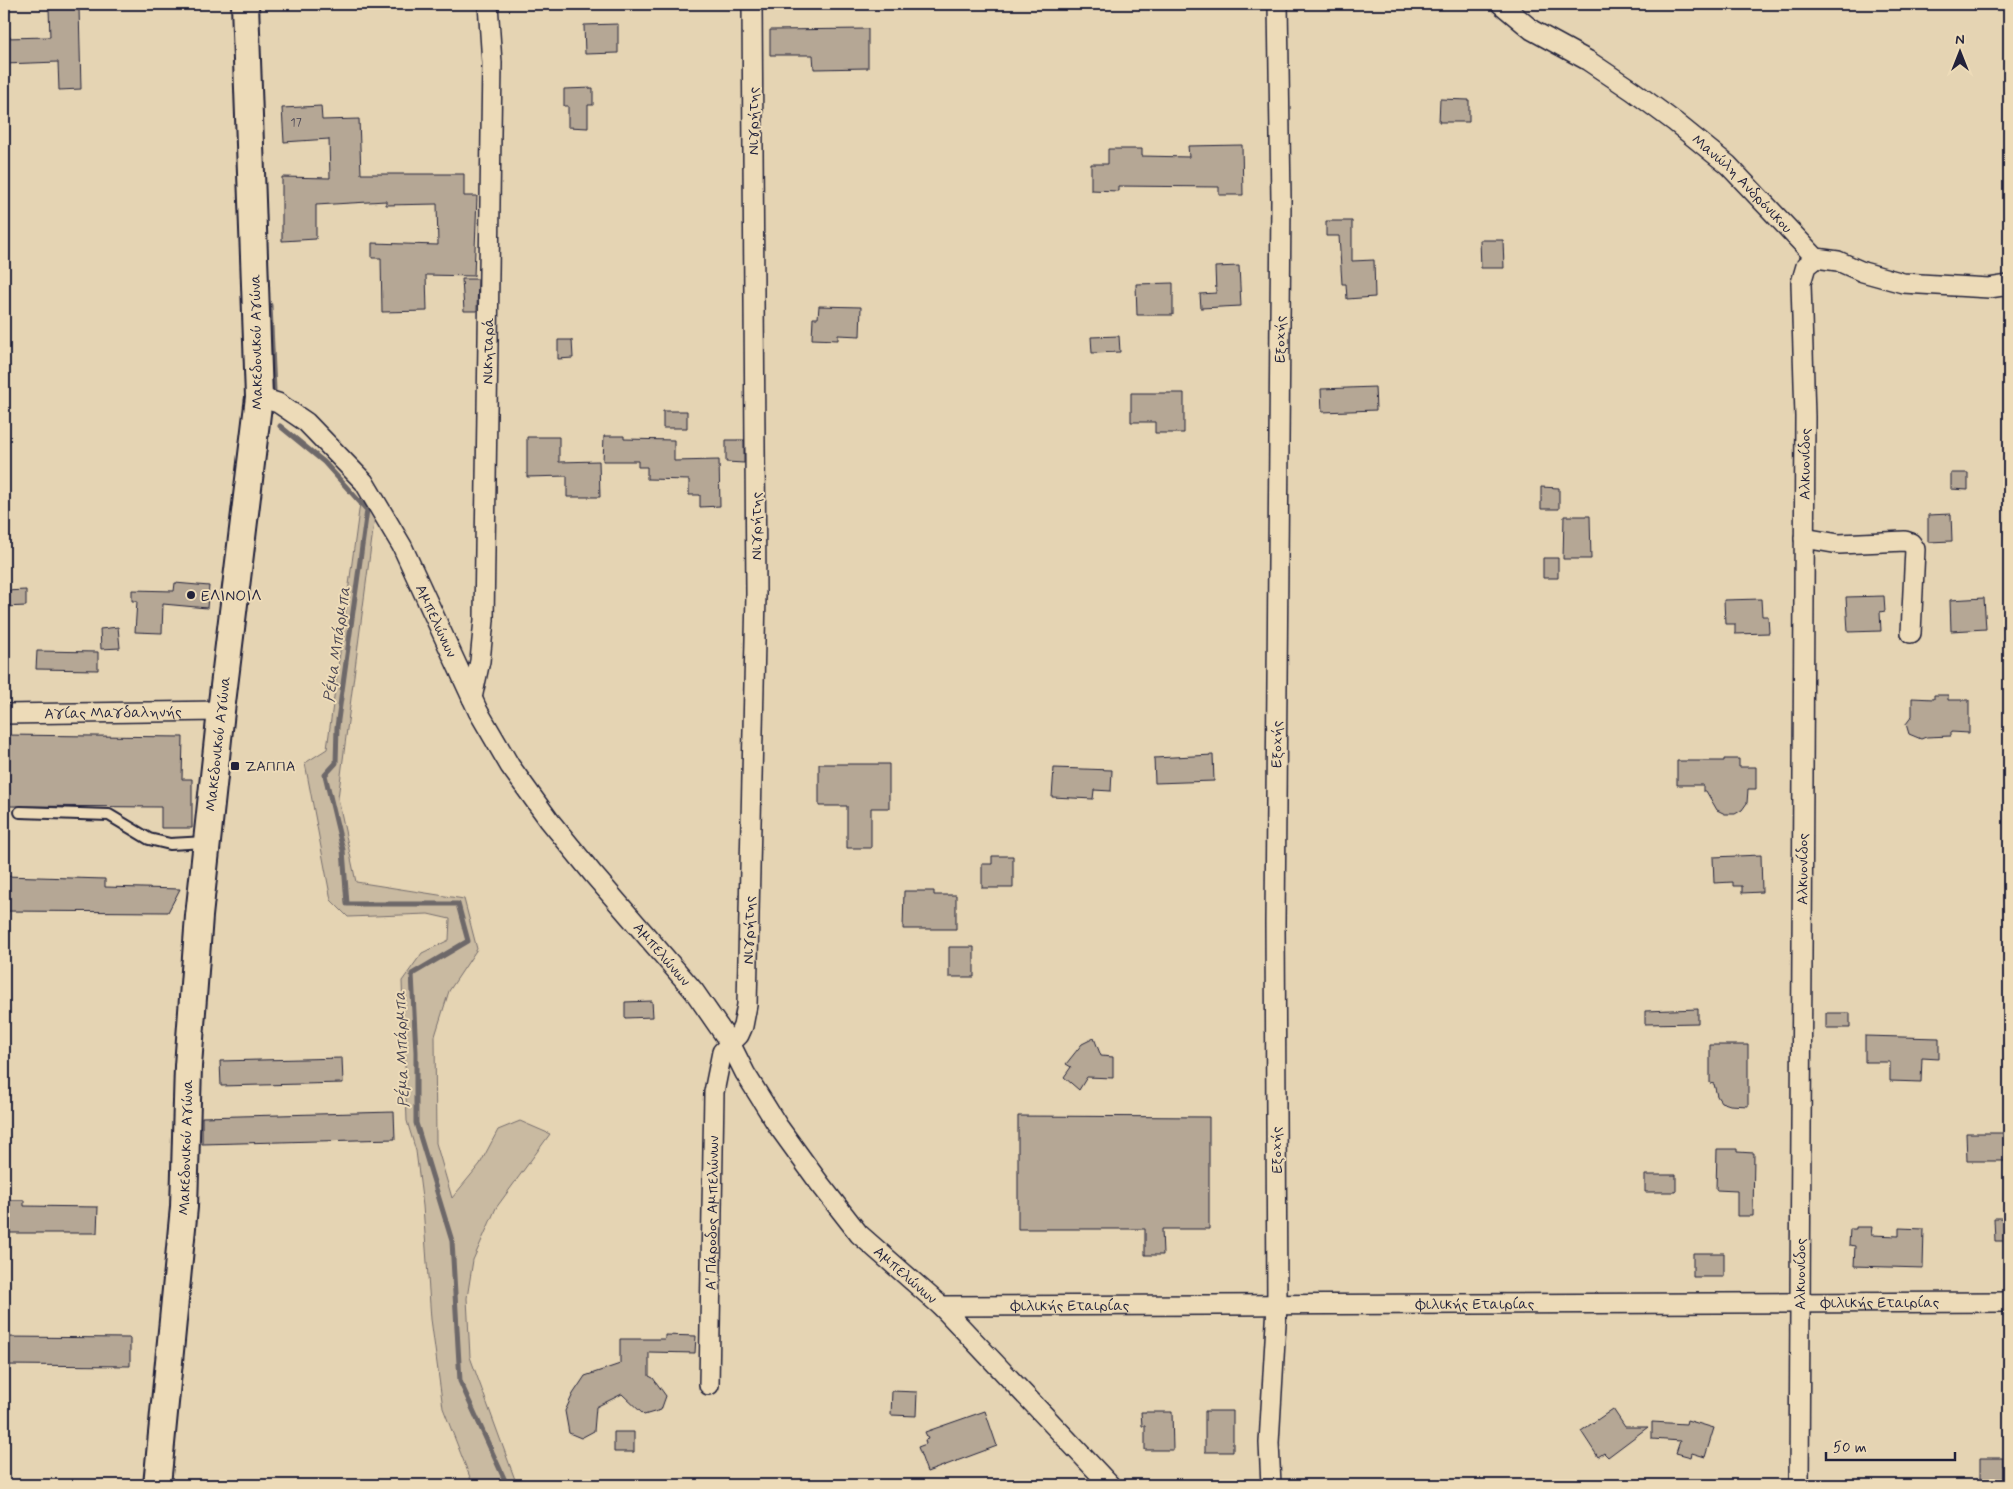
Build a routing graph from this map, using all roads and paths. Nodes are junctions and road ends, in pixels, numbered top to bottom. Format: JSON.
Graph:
{"nodes":[{"id":1,"x":245,"y":4,"type":"edge"},
{"id":2,"x":488,"y":4,"type":"edge"},
{"id":3,"x":752,"y":4,"type":"edge"},
{"id":4,"x":1278,"y":4,"type":"edge"},
{"id":5,"x":1501,"y":4,"type":"edge"},
{"id":6,"x":1816,"y":258,"type":"junction"},
{"id":7,"x":2009,"y":285,"type":"edge"},
{"id":8,"x":259,"y":397,"type":"junction"},
{"id":9,"x":1804,"y":538,"type":"junction"},
{"id":10,"x":1911,"y":633,"type":"dead end"},
{"id":11,"x":472,"y":698,"type":"junction"},
{"id":12,"x":221,"y":711,"type":"junction"},
{"id":13,"x":4,"y":714,"type":"edge"},
{"id":14,"x":20,"y":812,"type":"dead end"},
{"id":15,"x":206,"y":842,"type":"junction"},
{"id":16,"x":730,"y":1043,"type":"junction"},
{"id":17,"x":2009,"y":1302,"type":"edge"},
{"id":18,"x":1799,"y":1304,"type":"junction"},
{"id":19,"x":941,"y":1306,"type":"junction"},
{"id":20,"x":1277,"y":1306,"type":"junction"},
{"id":21,"x":709,"y":1385,"type":"dead end"},
{"id":22,"x":157,"y":1485,"type":"edge"},
{"id":23,"x":1110,"y":1485,"type":"edge"},
{"id":24,"x":1271,"y":1485,"type":"edge"},
{"id":25,"x":1799,"y":1485,"type":"edge"}],
"edges":[{"from":1,"to":8,"type":"main road","name":"Μακεδονικού Αγώνα"},
{"from":2,"to":11,"type":"street","name":"Νικηταρά"},
{"from":3,"to":16,"type":"street","name":"Νιγρήτης"},
{"from":4,"to":20,"type":"street","name":"Εξοχής"},
{"from":5,"to":6,"type":"street","name":"Μανώλη Ανδρόνικου"},
{"from":6,"to":7,"type":"street"},
{"from":6,"to":9,"type":"street","name":"Αλκυονίδος"},
{"from":8,"to":11,"type":"street","name":"Αμπελώνων"},
{"from":8,"to":12,"type":"main road","name":"Μακεδονικού Αγώνα"},
{"from":9,"to":10,"type":"street"},
{"from":9,"to":18,"type":"street","name":"Αλκυονίδος"},
{"from":11,"to":16,"type":"street","name":"Αμπελώνων"},
{"from":12,"to":13,"type":"street","name":"Αγίας Μαγδαληνής"},
{"from":12,"to":15,"type":"main road","name":"Μακεδονικού Αγώνα"},
{"from":14,"to":15,"type":"lane"},
{"from":15,"to":22,"type":"main road","name":"Μακεδονικού Αγώνα"},
{"from":16,"to":19,"type":"street","name":"Αμπελώνων"},
{"from":16,"to":21,"type":"street","name":"Α' Πάροδος Αμπελώνων"},
{"from":17,"to":18,"type":"street","name":"Φιλικής Εταιρίας"},
{"from":18,"to":20,"type":"street","name":"Φιλικής Εταιρίας"},
{"from":18,"to":25,"type":"street","name":"Αλκυονίδος"},
{"from":19,"to":20,"type":"street","name":"Φιλικής Εταιρίας"},
{"from":19,"to":23,"type":"street","name":"Αμπελώνων"},
{"from":20,"to":24,"type":"street","name":"Εξοχής"}]}
